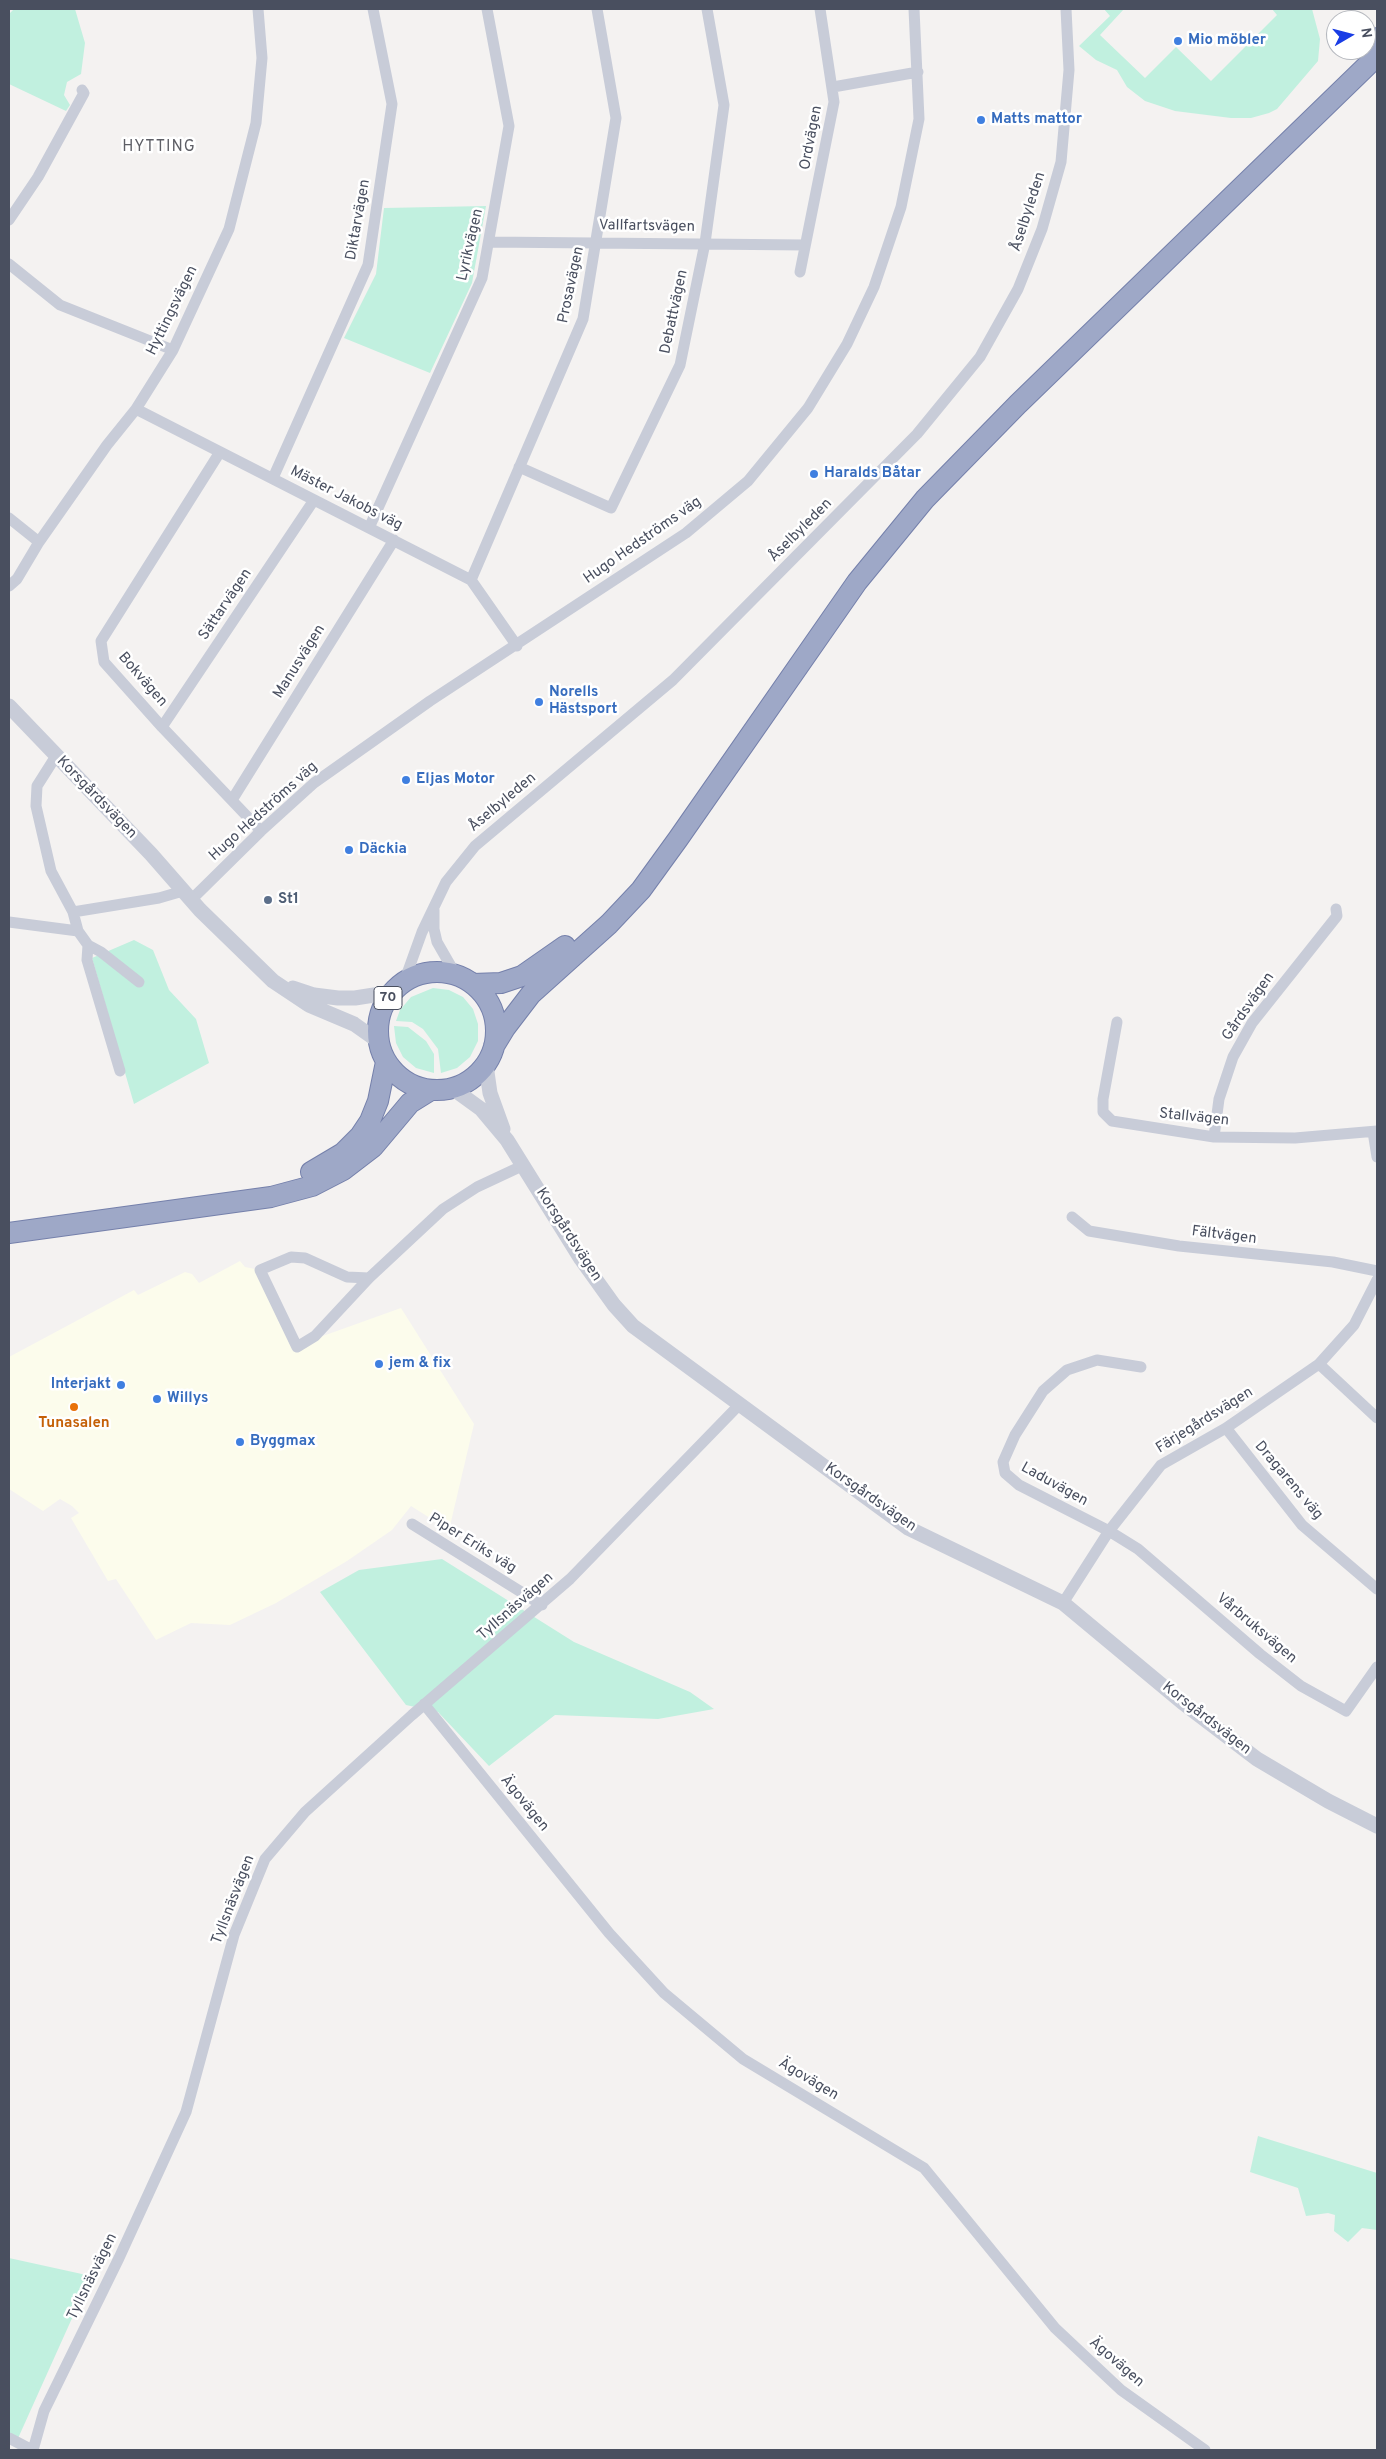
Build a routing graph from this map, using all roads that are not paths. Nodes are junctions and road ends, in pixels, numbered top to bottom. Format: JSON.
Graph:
{"nodes":[{"id":1,"x":258,"y":9,"type":"edge"},
{"id":2,"x":373,"y":9,"type":"edge"},
{"id":3,"x":487,"y":9,"type":"edge"},
{"id":4,"x":597,"y":9,"type":"edge"},
{"id":5,"x":707,"y":9,"type":"edge"},
{"id":6,"x":820,"y":9,"type":"edge"},
{"id":7,"x":914,"y":9,"type":"edge"},
{"id":8,"x":1066,"y":9,"type":"edge"},
{"id":9,"x":1377,"y":56,"type":"edge"},
{"id":10,"x":1354,"y":60,"type":"edge"},
{"id":11,"x":918,"y":72,"type":"junction"},
{"id":12,"x":833,"y":87,"type":"junction"},
{"id":13,"x":82,"y":90,"type":"dead end"},
{"id":14,"x":9,"y":220,"type":"edge"},
{"id":15,"x":489,"y":242,"type":"junction"},
{"id":16,"x":596,"y":242,"type":"junction"},
{"id":17,"x":705,"y":243,"type":"junction"},
{"id":18,"x":805,"y":245,"type":"junction"},
{"id":19,"x":9,"y":264,"type":"edge"},
{"id":20,"x":800,"y":272,"type":"dead end"},
{"id":21,"x":173,"y":350,"type":"junction"},
{"id":22,"x":136,"y":409,"type":"junction"},
{"id":23,"x":220,"y":452,"type":"junction"},
{"id":24,"x":520,"y":467,"type":"junction"},
{"id":25,"x":274,"y":478,"type":"junction"},
{"id":26,"x":314,"y":500,"type":"junction"},
{"id":27,"x":9,"y":518,"type":"edge"},
{"id":28,"x":369,"y":528,"type":"junction"},
{"id":29,"x":394,"y":540,"type":"junction"},
{"id":30,"x":39,"y":542,"type":"junction"},
{"id":31,"x":471,"y":580,"type":"junction"},
{"id":32,"x":9,"y":586,"type":"edge"},
{"id":33,"x":517,"y":646,"type":"junction"},
{"id":34,"x":9,"y":706,"type":"edge"},
{"id":35,"x":162,"y":727,"type":"junction"},
{"id":36,"x":56,"y":756,"type":"junction"},
{"id":37,"x":232,"y":800,"type":"junction"},
{"id":38,"x":261,"y":831,"type":"junction"},
{"id":39,"x":187,"y":895,"type":"junction"},
{"id":40,"x":435,"y":905,"type":"junction"},
{"id":41,"x":1336,"y":908,"type":"dead end"},
{"id":42,"x":73,"y":912,"type":"junction"},
{"id":43,"x":9,"y":922,"type":"edge"},
{"id":44,"x":78,"y":931,"type":"junction"},
{"id":45,"x":88,"y":945,"type":"junction"},
{"id":46,"x":464,"y":980,"type":"junction"},
{"id":47,"x":273,"y":981,"type":"junction"},
{"id":48,"x":139,"y":982,"type":"dead end"},
{"id":49,"x":398,"y":987,"type":"junction"},
{"id":50,"x":1117,"y":1022,"type":"dead end"},
{"id":51,"x":378,"y":1041,"type":"junction"},
{"id":52,"x":494,"y":1046,"type":"junction"},
{"id":53,"x":386,"y":1062,"type":"junction"},
{"id":54,"x":486,"y":1064,"type":"junction"},
{"id":55,"x":120,"y":1072,"type":"dead end"},
{"id":56,"x":452,"y":1088,"type":"junction"},
{"id":57,"x":431,"y":1090,"type":"junction"},
{"id":58,"x":1375,"y":1132,"type":"edge"},
{"id":59,"x":1214,"y":1137,"type":"junction"},
{"id":60,"x":507,"y":1140,"type":"junction"},
{"id":61,"x":1377,"y":1157,"type":"edge"},
{"id":62,"x":524,"y":1165,"type":"junction"},
{"id":63,"x":1072,"y":1217,"type":"dead end"},
{"id":64,"x":9,"y":1220,"type":"edge"},
{"id":65,"x":9,"y":1233,"type":"edge"},
{"id":66,"x":1377,"y":1272,"type":"edge"},
{"id":67,"x":369,"y":1278,"type":"junction"},
{"id":68,"x":1377,"y":1280,"type":"edge"},
{"id":69,"x":1318,"y":1364,"type":"junction"},
{"id":70,"x":1141,"y":1367,"type":"dead end"},
{"id":71,"x":740,"y":1404,"type":"junction"},
{"id":72,"x":1377,"y":1418,"type":"edge"},
{"id":73,"x":1226,"y":1428,"type":"junction"},
{"id":74,"x":412,"y":1524,"type":"dead end"},
{"id":75,"x":1109,"y":1531,"type":"junction"},
{"id":76,"x":1377,"y":1588,"type":"edge"},
{"id":77,"x":1063,"y":1602,"type":"junction"},
{"id":78,"x":542,"y":1605,"type":"junction"},
{"id":79,"x":1377,"y":1667,"type":"edge"},
{"id":80,"x":424,"y":1704,"type":"junction"},
{"id":81,"x":1377,"y":1826,"type":"edge"},
{"id":82,"x":9,"y":2438,"type":"edge"},
{"id":83,"x":33,"y":2450,"type":"edge"},
{"id":84,"x":1205,"y":2450,"type":"edge"}],
"edges":[{"from":1,"to":21,"type":"street","name":"Hyttingsvägen"},
{"from":2,"to":25,"type":"street","name":"Diktarvägen"},
{"from":3,"to":15,"type":"street","name":"Lyrikvägen"},
{"from":4,"to":16,"type":"street","name":"Prosavägen"},
{"from":5,"to":17,"type":"street","name":"Debattvägen"},
{"from":6,"to":12,"type":"street","name":"Ordvägen"},
{"from":7,"to":11,"type":"street","name":"Hugo Hedströms väg"},
{"from":8,"to":40,"type":"street","name":"Åselbyleden"},
{"from":9,"to":52,"type":"highway","number":"70"},
{"from":10,"to":46,"type":"highway","number":"70"},
{"from":11,"to":12,"type":"street"},
{"from":11,"to":33,"type":"street","name":"Hugo Hedströms väg"},
{"from":12,"to":18,"type":"street","name":"Ordvägen"},
{"from":13,"to":14,"type":"street"},
{"from":15,"to":16,"type":"street","name":"Vallfartsvägen"},
{"from":15,"to":28,"type":"street","name":"Lyrikvägen"},
{"from":16,"to":17,"type":"street","name":"Vallfartsvägen"},
{"from":16,"to":24,"type":"street","name":"Prosavägen"},
{"from":17,"to":18,"type":"street","name":"Vallfartsvägen"},
{"from":17,"to":24,"type":"street","name":"Debattvägen"},
{"from":18,"to":20,"type":"street","name":"Ordvägen"},
{"from":19,"to":21,"type":"street"},
{"from":21,"to":22,"type":"street","name":"Hyttingsvägen"},
{"from":22,"to":23,"type":"street","name":"Mäster Jakobs väg"},
{"from":22,"to":30,"type":"street","name":"Hyttingsvägen"},
{"from":23,"to":25,"type":"street","name":"Mäster Jakobs väg"},
{"from":23,"to":35,"type":"street","name":"Bokvägen"},
{"from":24,"to":31,"type":"street","name":"Prosavägen"},
{"from":25,"to":26,"type":"street","name":"Mäster Jakobs väg"},
{"from":26,"to":28,"type":"street","name":"Mäster Jakobs väg"},
{"from":26,"to":35,"type":"street","name":"Sättarvägen"},
{"from":27,"to":30,"type":"street"},
{"from":28,"to":29,"type":"street","name":"Mäster Jakobs väg"},
{"from":29,"to":31,"type":"street","name":"Mäster Jakobs väg"},
{"from":29,"to":37,"type":"street","name":"Manusvägen"},
{"from":30,"to":32,"type":"street","name":"Hyttingsvägen"},
{"from":31,"to":33,"type":"street","name":"Mäster Jakobs väg"},
{"from":33,"to":38,"type":"street","name":"Hugo Hedströms väg"},
{"from":34,"to":36,"type":"street","name":"Korsgårdsvägen"},
{"from":35,"to":37,"type":"street","name":"Bokvägen"},
{"from":36,"to":39,"type":"street","name":"Korsgårdsvägen"},
{"from":36,"to":42,"type":"street"},
{"from":37,"to":38,"type":"street","name":"Bokvägen"},
{"from":38,"to":39,"type":"street","name":"Hugo Hedströms väg"},
{"from":39,"to":42,"type":"street"},
{"from":39,"to":47,"type":"street","name":"Korsgårdsvägen"},
{"from":40,"to":46,"type":"street","name":"Åselbyleden"},
{"from":40,"to":49,"type":"street","name":"Åselbyleden"},
{"from":41,"to":59,"type":"street","name":"Gårdsvägen"},
{"from":42,"to":44,"type":"street"},
{"from":43,"to":44,"type":"street"},
{"from":44,"to":45,"type":"street"},
{"from":45,"to":48,"type":"street"},
{"from":45,"to":55,"type":"street"},
{"from":46,"to":49,"type":"highway","number":"70"},
{"from":46,"to":52,"type":"highway","number":"70"},
{"from":47,"to":49,"type":"street","name":"Korsgårdsvägen"},
{"from":47,"to":51,"type":"street","name":"Korsgårdsvägen"},
{"from":49,"to":51,"type":"highway","number":"70"},
{"from":50,"to":59,"type":"street","name":"Stallvägen"},
{"from":51,"to":53,"type":"highway","number":"70"},
{"from":52,"to":54,"type":"highway","number":"70"},
{"from":53,"to":57,"type":"highway","number":"70"},
{"from":53,"to":64,"type":"highway"},
{"from":54,"to":56,"type":"highway","number":"70"},
{"from":54,"to":60,"type":"street","name":"Korsgårdsvägen"},
{"from":56,"to":57,"type":"highway","number":"70"},
{"from":56,"to":60,"type":"street","name":"Korsgårdsvägen"},
{"from":57,"to":65,"type":"highway","number":"70"},
{"from":58,"to":59,"type":"street","name":"Stallvägen"},
{"from":58,"to":61,"type":"street"},
{"from":60,"to":62,"type":"street","name":"Korsgårdsvägen"},
{"from":62,"to":67,"type":"street"},
{"from":62,"to":71,"type":"street","name":"Korsgårdsvägen"},
{"from":63,"to":66,"type":"street","name":"Fältvägen"},
{"from":67,"to":67,"type":"street"},
{"from":68,"to":69,"type":"street","name":"Färjegårdsvägen"},
{"from":69,"to":72,"type":"street"},
{"from":69,"to":73,"type":"street","name":"Färjegårdsvägen"},
{"from":70,"to":75,"type":"street","name":"Laduvägen"},
{"from":71,"to":77,"type":"street","name":"Korsgårdsvägen"},
{"from":71,"to":78,"type":"street","name":"Tyllsnäsvägen"},
{"from":73,"to":75,"type":"street","name":"Färjegårdsvägen"},
{"from":73,"to":76,"type":"street","name":"Dragarens väg"},
{"from":74,"to":78,"type":"street","name":"Piper Eriks väg"},
{"from":75,"to":77,"type":"street","name":"Färjegårdsvägen"},
{"from":75,"to":79,"type":"street","name":"Vårbruksvägen"},
{"from":77,"to":81,"type":"street","name":"Korsgårdsvägen"},
{"from":78,"to":80,"type":"street","name":"Tyllsnäsvägen"},
{"from":80,"to":83,"type":"street","name":"Tyllsnäsvägen"},
{"from":80,"to":84,"type":"street","name":"Ägovägen"},
{"from":82,"to":83,"type":"street"}]}
